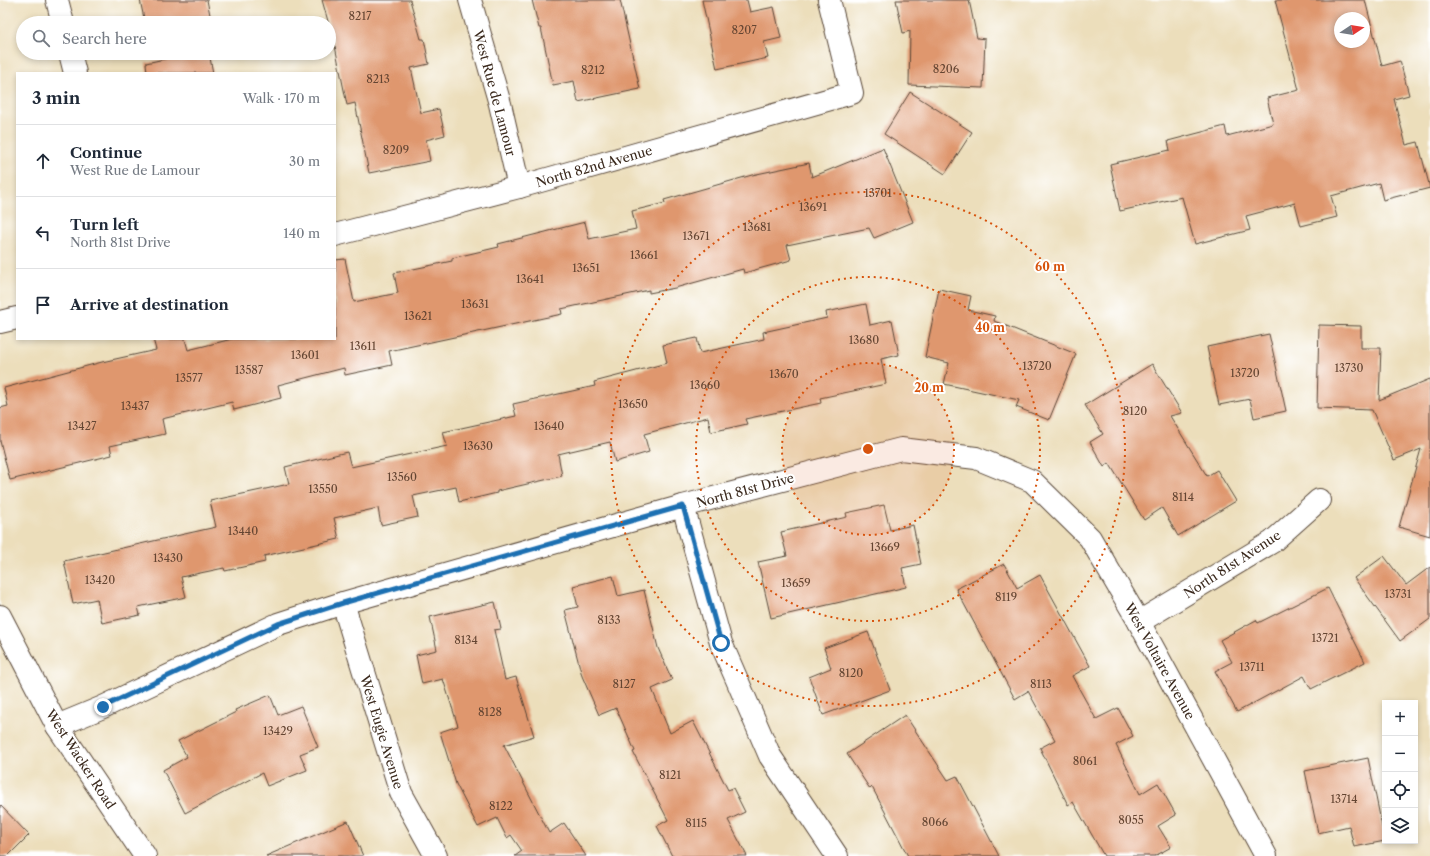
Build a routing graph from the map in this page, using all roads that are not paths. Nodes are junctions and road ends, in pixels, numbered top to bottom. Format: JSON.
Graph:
{"nodes":[{"id":1,"x":57,"y":0,"type":"edge"},
{"id":2,"x":470,"y":0,"type":"edge"},
{"id":3,"x":830,"y":0,"type":"edge"},
{"id":4,"x":61,"y":16,"type":"edge"},
{"id":5,"x":72,"y":60,"type":"edge"},
{"id":6,"x":75,"y":72,"type":"edge"},
{"id":7,"x":519,"y":187,"type":"junction"},
{"id":8,"x":336,"y":235,"type":"edge"},
{"id":9,"x":16,"y":318,"type":"edge"},
{"id":10,"x":0,"y":322,"type":"edge"},
{"id":11,"x":1032,"y":481,"type":"joint"},
{"id":12,"x":1319,"y":500,"type":"dead end"},
{"id":13,"x":683,"y":506,"type":"junction"},
{"id":14,"x":343,"y":603,"type":"junction"},
{"id":15,"x":0,"y":616,"type":"edge"},
{"id":16,"x":1139,"y":622,"type":"junction"},
{"id":17,"x":57,"y":726,"type":"junction"},
{"id":18,"x":145,"y":856,"type":"edge"},
{"id":19,"x":436,"y":856,"type":"edge"},
{"id":20,"x":837,"y":856,"type":"edge"},
{"id":21,"x":1266,"y":856,"type":"edge"}],
"edges":[{"from":1,"to":4,"type":"street"},
{"from":2,"to":7,"type":"street","name":"West Rue de Lamour"},
{"from":3,"to":7,"type":"street","name":"North 82nd Avenue"},
{"from":5,"to":6,"type":"street"},
{"from":7,"to":8,"type":"street","name":"North 82nd Avenue"},
{"from":9,"to":10,"type":"street"},
{"from":11,"to":13,"type":"street","name":"North 81st Drive"},
{"from":11,"to":16,"type":"street","name":"West Voltaire Avenue"},
{"from":12,"to":16,"type":"street","name":"North 81st Avenue"},
{"from":13,"to":14,"type":"street","name":"North 81st Drive"},
{"from":13,"to":20,"type":"street"},
{"from":14,"to":17,"type":"street","name":"North 81st Drive"},
{"from":14,"to":19,"type":"street","name":"West Eugie Avenue"},
{"from":15,"to":17,"type":"street","name":"West Wacker Road"},
{"from":16,"to":21,"type":"street","name":"West Voltaire Avenue"},
{"from":17,"to":18,"type":"street","name":"West Wacker Road"}]}
